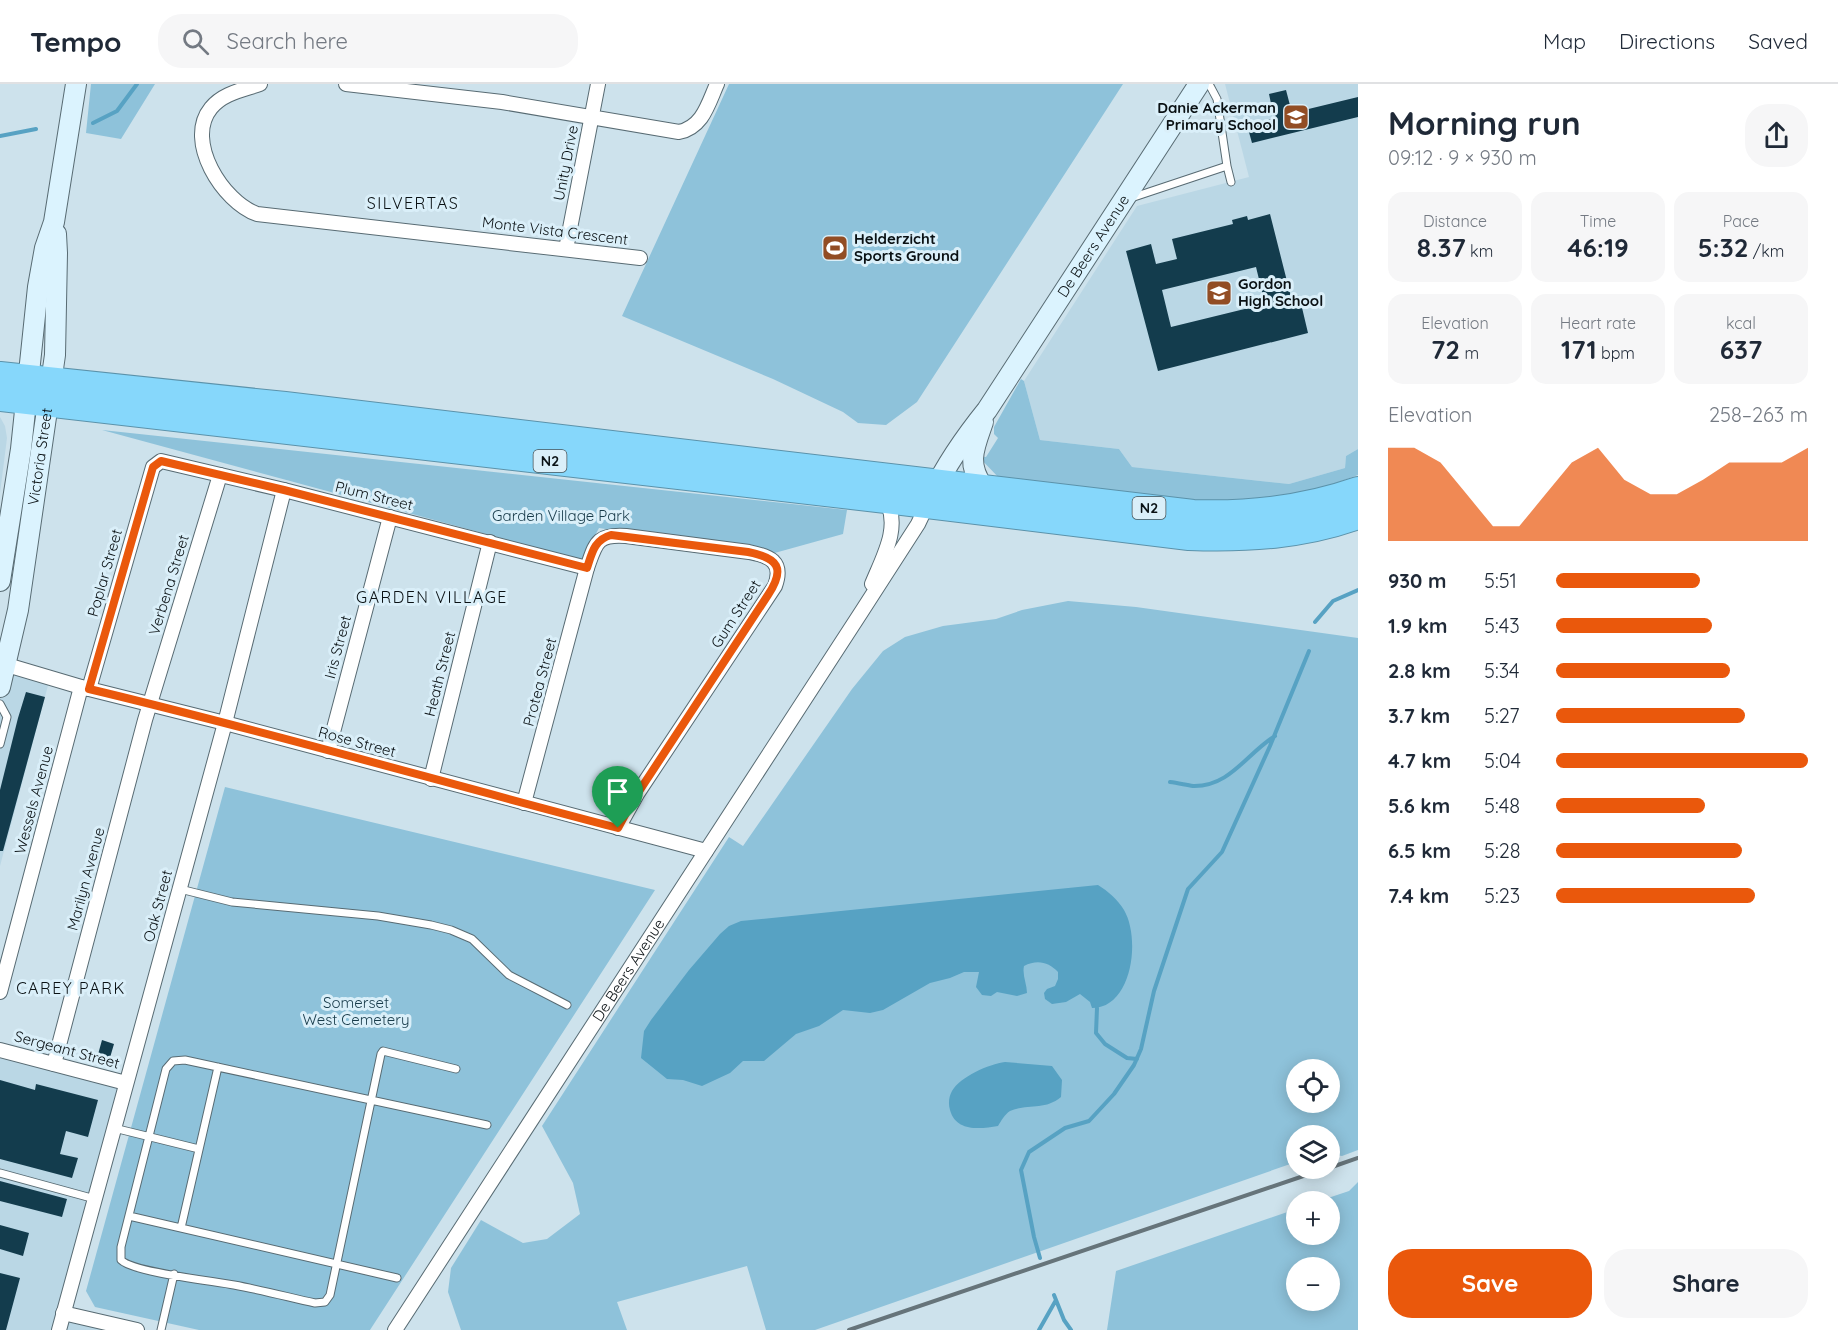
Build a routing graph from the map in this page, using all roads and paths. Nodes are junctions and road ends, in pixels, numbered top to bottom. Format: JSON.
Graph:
{"nodes":[{"id":1,"x":76,"y":84,"type":"edge"},
{"id":2,"x":260,"y":84,"type":"edge"},
{"id":3,"x":346,"y":84,"type":"edge"},
{"id":4,"x":598,"y":84,"type":"edge"},
{"id":5,"x":717,"y":84,"type":"edge"},
{"id":6,"x":1198,"y":84,"type":"edge"},
{"id":7,"x":1209,"y":84,"type":"edge"},
{"id":8,"x":591,"y":116,"type":"junction"},
{"id":9,"x":1227,"y":166,"type":"junction"},
{"id":10,"x":1231,"y":182,"type":"dead end"},
{"id":11,"x":1124,"y":201,"type":"junction"},
{"id":12,"x":566,"y":249,"type":"junction"},
{"id":13,"x":640,"y":258,"type":"dead end"},
{"id":14,"x":0,"y":375,"type":"edge"},
{"id":15,"x":38,"y":391,"type":"junction"},
{"id":16,"x":0,"y":398,"type":"edge"},
{"id":17,"x":987,"y":410,"type":"junction"},
{"id":18,"x":153,"y":467,"type":"joint"},
{"id":19,"x":220,"y":475,"type":"junction"},
{"id":20,"x":983,"y":487,"type":"junction"},
{"id":21,"x":284,"y":490,"type":"junction"},
{"id":22,"x":1358,"y":490,"type":"edge"},
{"id":23,"x":932,"y":493,"type":"junction"},
{"id":24,"x":886,"y":500,"type":"junction"},
{"id":25,"x":1358,"y":516,"type":"edge"},
{"id":26,"x":390,"y":517,"type":"junction"},
{"id":27,"x":490,"y":542,"type":"junction"},
{"id":28,"x":587,"y":568,"type":"junction"},
{"id":29,"x":0,"y":581,"type":"edge"},
{"id":30,"x":862,"y":611,"type":"junction"},
{"id":31,"x":3,"y":664,"type":"edge"},
{"id":32,"x":0,"y":687,"type":"edge"},
{"id":33,"x":85,"y":688,"type":"junction"},
{"id":34,"x":0,"y":704,"type":"edge"},
{"id":35,"x":151,"y":704,"type":"junction"},
{"id":36,"x":225,"y":723,"type":"junction"},
{"id":37,"x":0,"y":744,"type":"edge"},
{"id":38,"x":328,"y":751,"type":"junction"},
{"id":39,"x":431,"y":779,"type":"junction"},
{"id":40,"x":524,"y":803,"type":"junction"},
{"id":41,"x":618,"y":828,"type":"junction"},
{"id":42,"x":706,"y":851,"type":"junction"},
{"id":43,"x":180,"y":889,"type":"junction"},
{"id":44,"x":0,"y":992,"type":"edge"},
{"id":45,"x":567,"y":1005,"type":"dead end"},
{"id":46,"x":0,"y":1050,"type":"edge"},
{"id":47,"x":54,"y":1064,"type":"junction"},
{"id":48,"x":218,"y":1067,"type":"junction"},
{"id":49,"x":456,"y":1069,"type":"dead end"},
{"id":50,"x":126,"y":1083,"type":"junction"},
{"id":51,"x":370,"y":1100,"type":"junction"},
{"id":52,"x":487,"y":1125,"type":"dead end"},
{"id":53,"x":114,"y":1128,"type":"junction"},
{"id":54,"x":148,"y":1137,"type":"junction"},
{"id":55,"x":199,"y":1149,"type":"junction"},
{"id":56,"x":0,"y":1173,"type":"edge"},
{"id":57,"x":94,"y":1199,"type":"junction"},
{"id":58,"x":129,"y":1216,"type":"junction"},
{"id":59,"x":181,"y":1228,"type":"junction"},
{"id":60,"x":337,"y":1263,"type":"junction"},
{"id":61,"x":174,"y":1275,"type":"junction"},
{"id":62,"x":398,"y":1278,"type":"dead end"},
{"id":63,"x":63,"y":1313,"type":"junction"},
{"id":64,"x":59,"y":1330,"type":"edge"},
{"id":65,"x":136,"y":1330,"type":"edge"},
{"id":66,"x":161,"y":1330,"type":"edge"},
{"id":67,"x":395,"y":1330,"type":"edge"}],
"edges":[{"from":1,"to":15,"type":"main road","name":"Victoria Street"},
{"from":2,"to":12,"type":"street","name":"Monte Vista Crescent"},
{"from":3,"to":8,"type":"street"},
{"from":4,"to":8,"type":"street","name":"Unity Drive"},
{"from":5,"to":8,"type":"street"},
{"from":6,"to":11,"type":"main road","name":"De Beers Avenue"},
{"from":7,"to":9,"type":"lane"},
{"from":8,"to":12,"type":"street","name":"Unity Drive"},
{"from":9,"to":10,"type":"lane"},
{"from":9,"to":11,"type":"lane"},
{"from":11,"to":17,"type":"main road","name":"De Beers Avenue"},
{"from":12,"to":13,"type":"street","name":"Monte Vista Crescent"},
{"from":14,"to":15,"type":"highway","number":"N2"},
{"from":15,"to":16,"type":"highway","number":"N2"},
{"from":15,"to":23,"type":"highway","number":"N2"},
{"from":15,"to":24,"type":"highway","number":"N2"},
{"from":15,"to":29,"type":"main road","name":"Victoria Street"},
{"from":15,"to":31,"type":"main road","name":"Victoria Street"},
{"from":17,"to":20,"type":"main road","name":"De Beers Avenue"},
{"from":17,"to":23,"type":"main road","name":"De Beers Avenue"},
{"from":18,"to":19,"type":"street","name":"Plum Street"},
{"from":18,"to":33,"type":"street","name":"Poplar Street"},
{"from":19,"to":21,"type":"street","name":"Plum Street"},
{"from":19,"to":35,"type":"street","name":"Verbena Street"},
{"from":20,"to":22,"type":"highway","number":"N2"},
{"from":20,"to":23,"type":"highway","number":"N2"},
{"from":21,"to":26,"type":"street","name":"Plum Street"},
{"from":21,"to":36,"type":"street","name":"Oak Street"},
{"from":23,"to":24,"type":"highway","number":"N2"},
{"from":23,"to":25,"type":"highway","number":"N2"},
{"from":23,"to":30,"type":"street","name":"De Beers Avenue"},
{"from":24,"to":30,"type":"street","name":"De Beers Avenue"},
{"from":26,"to":27,"type":"street","name":"Plum Street"},
{"from":26,"to":38,"type":"street","name":"Iris Street"},
{"from":27,"to":28,"type":"street","name":"Plum Street"},
{"from":27,"to":39,"type":"street","name":"Heath Street"},
{"from":28,"to":40,"type":"street","name":"Protea Street"},
{"from":28,"to":41,"type":"street","name":"Gum Street"},
{"from":30,"to":42,"type":"street","name":"De Beers Avenue"},
{"from":31,"to":32,"type":"main road","name":"Victoria Street"},
{"from":31,"to":33,"type":"street","name":"Rose Street"},
{"from":33,"to":35,"type":"street","name":"Rose Street"},
{"from":33,"to":44,"type":"street","name":"Wessels Avenue"},
{"from":34,"to":37,"type":"lane"},
{"from":35,"to":36,"type":"street","name":"Rose Street"},
{"from":35,"to":47,"type":"street","name":"Marilyn Avenue"},
{"from":36,"to":38,"type":"street","name":"Rose Street"},
{"from":36,"to":43,"type":"street","name":"Oak Street"},
{"from":38,"to":39,"type":"street","name":"Rose Street"},
{"from":39,"to":40,"type":"street","name":"Rose Street"},
{"from":40,"to":41,"type":"street","name":"Rose Street"},
{"from":41,"to":42,"type":"street","name":"Rose Street"},
{"from":42,"to":67,"type":"street","name":"De Beers Avenue"},
{"from":43,"to":45,"type":"lane"},
{"from":43,"to":50,"type":"street","name":"Oak Street"},
{"from":46,"to":47,"type":"street","name":"Sergeant Street"},
{"from":47,"to":50,"type":"street","name":"Sergeant Street"},
{"from":48,"to":51,"type":"lane"},
{"from":48,"to":54,"type":"lane"},
{"from":48,"to":55,"type":"lane"},
{"from":49,"to":51,"type":"lane"},
{"from":50,"to":53,"type":"street","name":"Oak Street"},
{"from":51,"to":52,"type":"lane"},
{"from":51,"to":60,"type":"lane"},
{"from":53,"to":54,"type":"lane"},
{"from":53,"to":57,"type":"street","name":"Oak Street"},
{"from":54,"to":55,"type":"lane"},
{"from":54,"to":58,"type":"lane"},
{"from":55,"to":59,"type":"lane"},
{"from":56,"to":57,"type":"lane"},
{"from":57,"to":63,"type":"street","name":"Oak Street"},
{"from":58,"to":59,"type":"lane"},
{"from":58,"to":61,"type":"lane"},
{"from":59,"to":60,"type":"lane"},
{"from":60,"to":61,"type":"lane"},
{"from":60,"to":62,"type":"lane"},
{"from":61,"to":66,"type":"lane"},
{"from":63,"to":64,"type":"street","name":"Oak Street"},
{"from":63,"to":65,"type":"street"}]}
